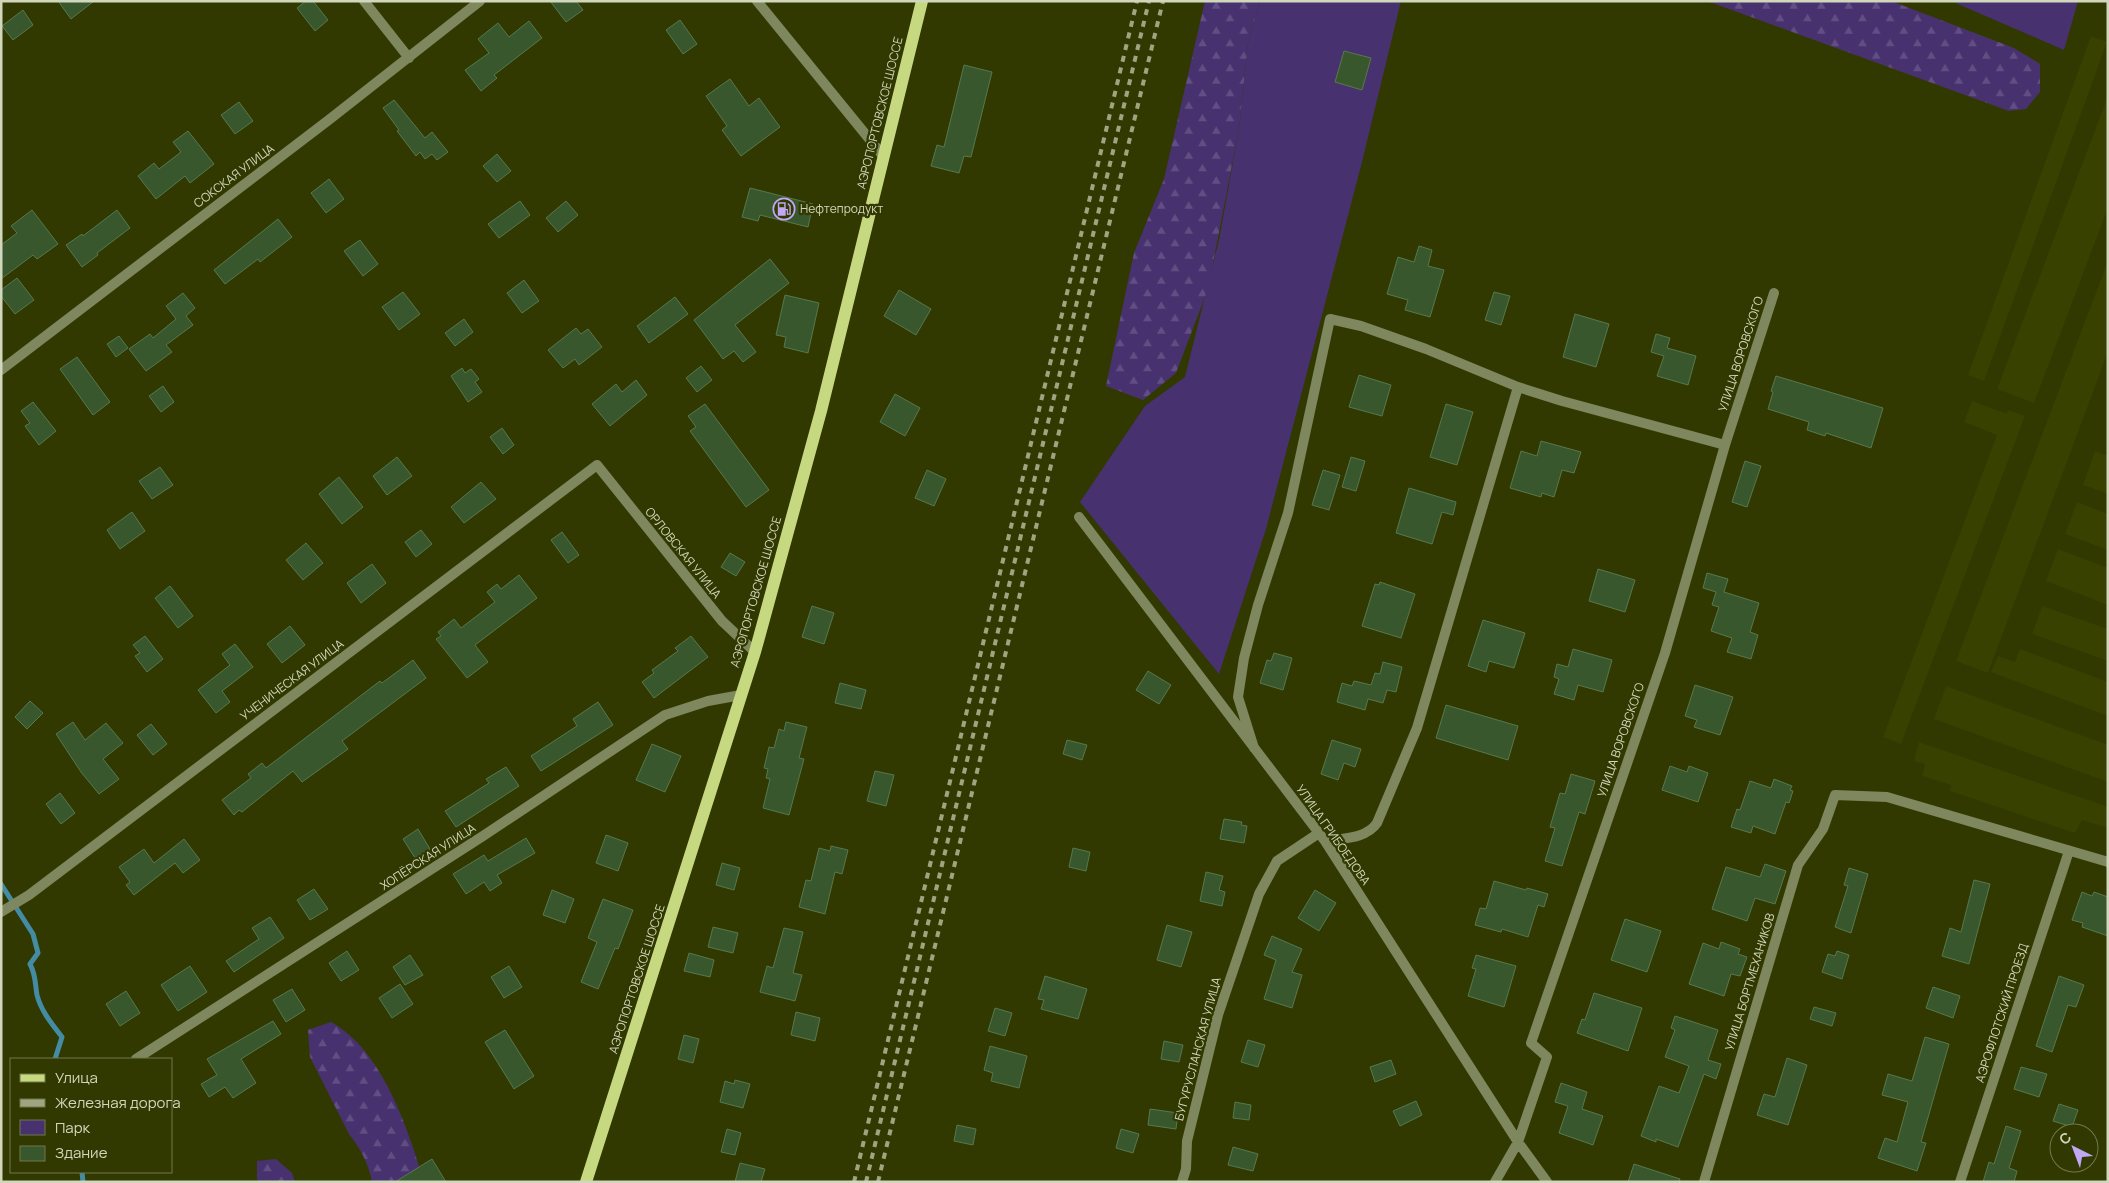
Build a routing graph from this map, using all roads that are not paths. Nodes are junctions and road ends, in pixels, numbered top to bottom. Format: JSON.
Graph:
{"nodes":[{"id":1,"x":364,"y":1,"type":"edge"},
{"id":2,"x":480,"y":1,"type":"edge"},
{"id":3,"x":757,"y":1,"type":"edge"},
{"id":4,"x":922,"y":1,"type":"edge"},
{"id":5,"x":408,"y":58,"type":"junction"},
{"id":6,"x":884,"y":157,"type":"junction"},
{"id":7,"x":1774,"y":293,"type":"dead end"},
{"id":8,"x":1,"y":370,"type":"edge"},
{"id":9,"x":1518,"y":387,"type":"junction"},
{"id":10,"x":1725,"y":445,"type":"junction"},
{"id":11,"x":597,"y":465,"type":"joint"},
{"id":12,"x":1079,"y":517,"type":"dead end"},
{"id":13,"x":755,"y":652,"type":"junction"},
{"id":14,"x":741,"y":695,"type":"junction"},
{"id":15,"x":1254,"y":748,"type":"junction"},
{"id":16,"x":1322,"y":837,"type":"junction"},
{"id":17,"x":2069,"y":851,"type":"junction"},
{"id":18,"x":2108,"y":862,"type":"edge"},
{"id":19,"x":3,"y":911,"type":"edge"},
{"id":20,"x":138,"y":1058,"type":"edge"},
{"id":21,"x":1518,"y":1142,"type":"junction"},
{"id":22,"x":586,"y":1182,"type":"edge"},
{"id":23,"x":1182,"y":1182,"type":"edge"},
{"id":24,"x":1495,"y":1182,"type":"edge"},
{"id":25,"x":1547,"y":1182,"type":"edge"},
{"id":26,"x":1704,"y":1182,"type":"edge"},
{"id":27,"x":1960,"y":1182,"type":"edge"}],
"edges":[{"from":1,"to":5,"type":"street"},
{"from":2,"to":5,"type":"street","name":"СОКСКАЯ УЛИЦА"},
{"from":3,"to":6,"type":"street"},
{"from":4,"to":6,"type":"main road","name":"АЭРОПОРТОВСКОЕ ШОССЕ"},
{"from":5,"to":8,"type":"street","name":"СОКСКАЯ УЛИЦА"},
{"from":6,"to":13,"type":"main road","name":"АЭРОПОРТОВСКОЕ ШОССЕ"},
{"from":7,"to":10,"type":"street","name":"УЛИЦА ВОРОВСКОГО"},
{"from":9,"to":10,"type":"street"},
{"from":9,"to":15,"type":"street"},
{"from":9,"to":16,"type":"street"},
{"from":10,"to":21,"type":"street","name":"УЛИЦА ВОРОВСКОГО"},
{"from":11,"to":13,"type":"street","name":"ОРЛОВСКАЯ УЛИЦА"},
{"from":11,"to":19,"type":"street","name":"УЧЕНИЧЕСКАЯ УЛИЦА"},
{"from":12,"to":15,"type":"street","name":"УЛИЦА ГРИБОЕДОВА"},
{"from":13,"to":14,"type":"main road","name":"АЭРОПОРТОВСКОЕ ШОССЕ"},
{"from":14,"to":20,"type":"street","name":"ХОПЁРСКАЯ УЛИЦА"},
{"from":14,"to":22,"type":"main road","name":"АЭРОПОРТОВСКОЕ ШОССЕ"},
{"from":15,"to":16,"type":"street","name":"УЛИЦА ГРИБОЕДОВА"},
{"from":16,"to":21,"type":"street","name":"УЛИЦА ГРИБОЕДОВА"},
{"from":16,"to":23,"type":"street","name":"БУГУРУСЛАНСКАЯ УЛИЦА"},
{"from":17,"to":18,"type":"street"},
{"from":17,"to":26,"type":"street","name":"УЛИЦА БОРТМЕХАНИКОВ"},
{"from":17,"to":27,"type":"street","name":"АЭРОФЛОТСКИЙ ПРОЕЗД"},
{"from":21,"to":24,"type":"street","name":"УЛИЦА ВОРОВСКОГО"},
{"from":21,"to":25,"type":"street","name":"УЛИЦА ГРИБОЕДОВА"}]}
